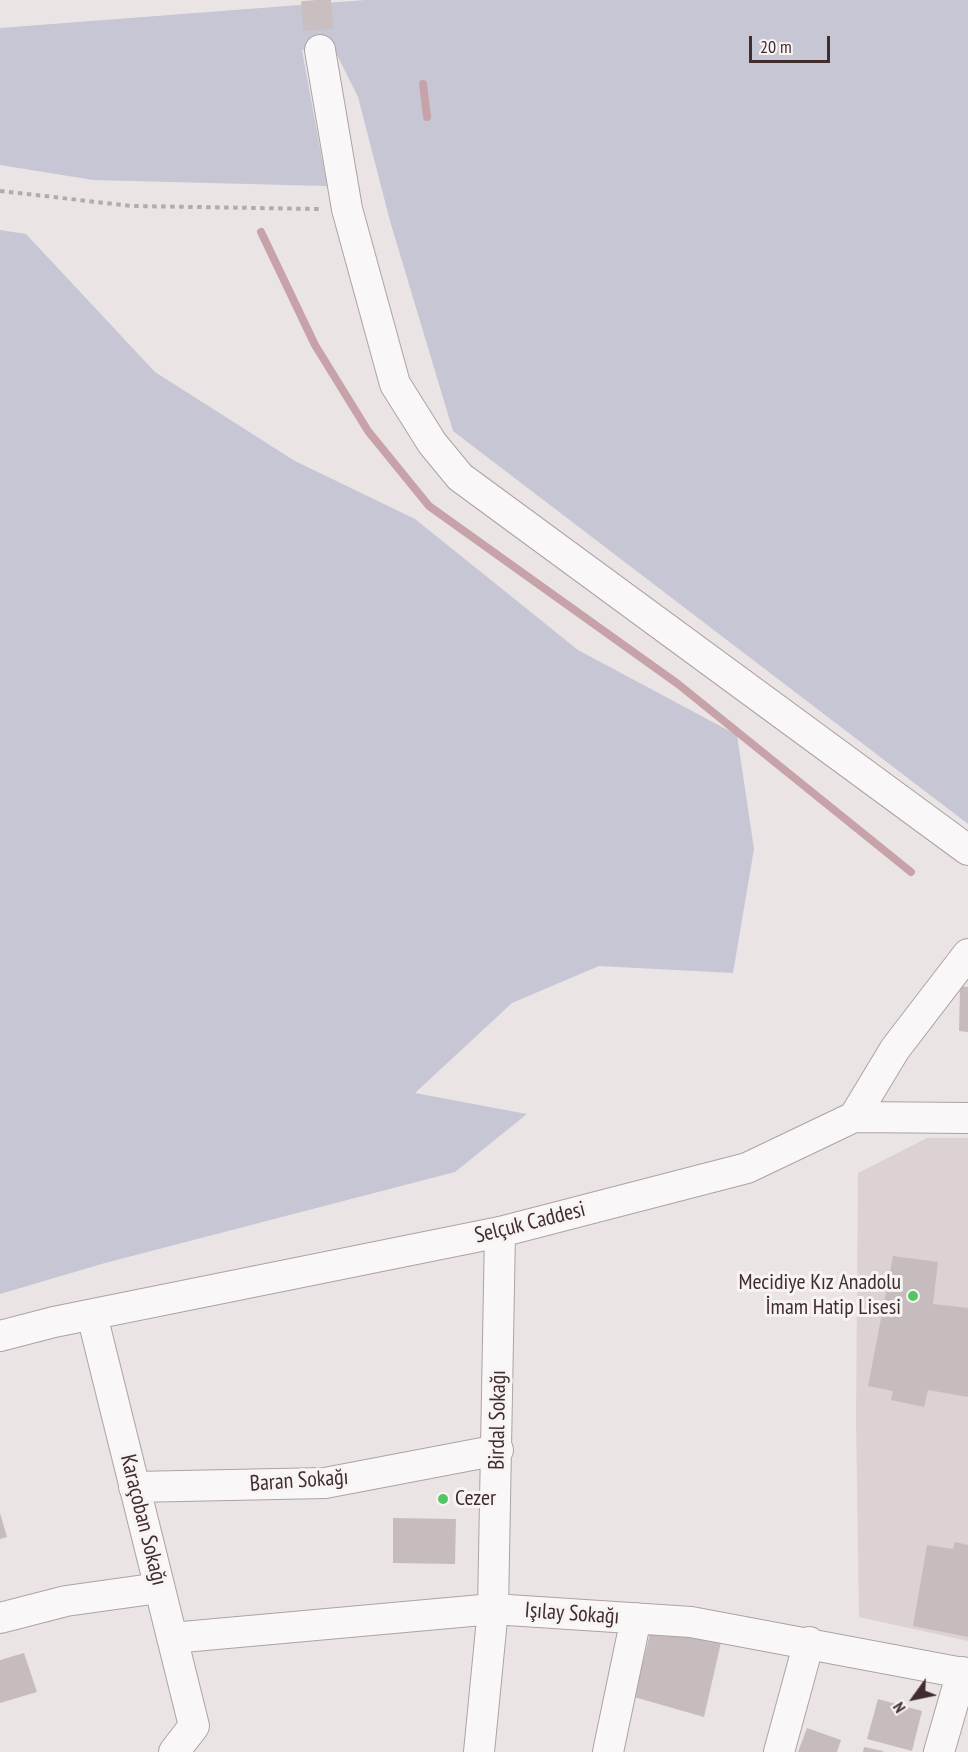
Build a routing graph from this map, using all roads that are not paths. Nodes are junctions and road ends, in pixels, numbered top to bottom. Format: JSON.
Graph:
{"nodes":[{"id":1,"x":320,"y":50,"type":"tunnel mouth"},
{"id":2,"x":968,"y":850,"type":"edge"},
{"id":3,"x":968,"y":954,"type":"edge"},
{"id":4,"x":854,"y":1117,"type":"junction"},
{"id":5,"x":968,"y":1118,"type":"edge"},
{"id":6,"x":500,"y":1232,"type":"junction"},
{"id":7,"x":92,"y":1315,"type":"junction"},
{"id":8,"x":0,"y":1336,"type":"edge"},
{"id":9,"x":498,"y":1450,"type":"junction"},
{"id":10,"x":134,"y":1486,"type":"junction"},
{"id":11,"x":159,"y":1588,"type":"junction"},
{"id":12,"x":493,"y":1609,"type":"junction"},
{"id":13,"x":0,"y":1618,"type":"edge"},
{"id":14,"x":636,"y":1618,"type":"junction"},
{"id":15,"x":172,"y":1638,"type":"junction"},
{"id":16,"x":809,"y":1642,"type":"junction"},
{"id":17,"x":965,"y":1673,"type":"edge"},
{"id":18,"x":174,"y":1752,"type":"edge"},
{"id":19,"x":479,"y":1752,"type":"edge"},
{"id":20,"x":608,"y":1752,"type":"edge"},
{"id":21,"x":779,"y":1752,"type":"edge"},
{"id":22,"x":939,"y":1752,"type":"edge"}],
"edges":[{"from":1,"to":2,"type":"street"},
{"from":3,"to":4,"type":"street"},
{"from":4,"to":5,"type":"street"},
{"from":4,"to":6,"type":"street","name":"Selçuk Caddesi"},
{"from":6,"to":7,"type":"street","name":"Selçuk Caddesi"},
{"from":6,"to":9,"type":"street","name":"Birdal Sokağı"},
{"from":7,"to":8,"type":"street","name":"Selçuk Caddesi"},
{"from":7,"to":10,"type":"street","name":"Karaçoban Sokağı"},
{"from":9,"to":10,"type":"street","name":"Baran Sokağı"},
{"from":9,"to":12,"type":"street","name":"Birdal Sokağı"},
{"from":10,"to":11,"type":"street","name":"Karaçoban Sokağı"},
{"from":11,"to":13,"type":"street"},
{"from":11,"to":15,"type":"street","name":"Karaçoban Sokağı"},
{"from":12,"to":14,"type":"street","name":"Işılay Sokağı"},
{"from":12,"to":15,"type":"street","name":"Işılay Sokağı"},
{"from":12,"to":19,"type":"street","name":"Birdal Sokağı"},
{"from":14,"to":16,"type":"street","name":"Işılay Sokağı"},
{"from":14,"to":20,"type":"street"},
{"from":15,"to":18,"type":"street","name":"Karaçoban Sokağı"},
{"from":16,"to":17,"type":"street","name":"Işılay Sokağı"},
{"from":16,"to":21,"type":"street"},
{"from":17,"to":22,"type":"street"}]}
